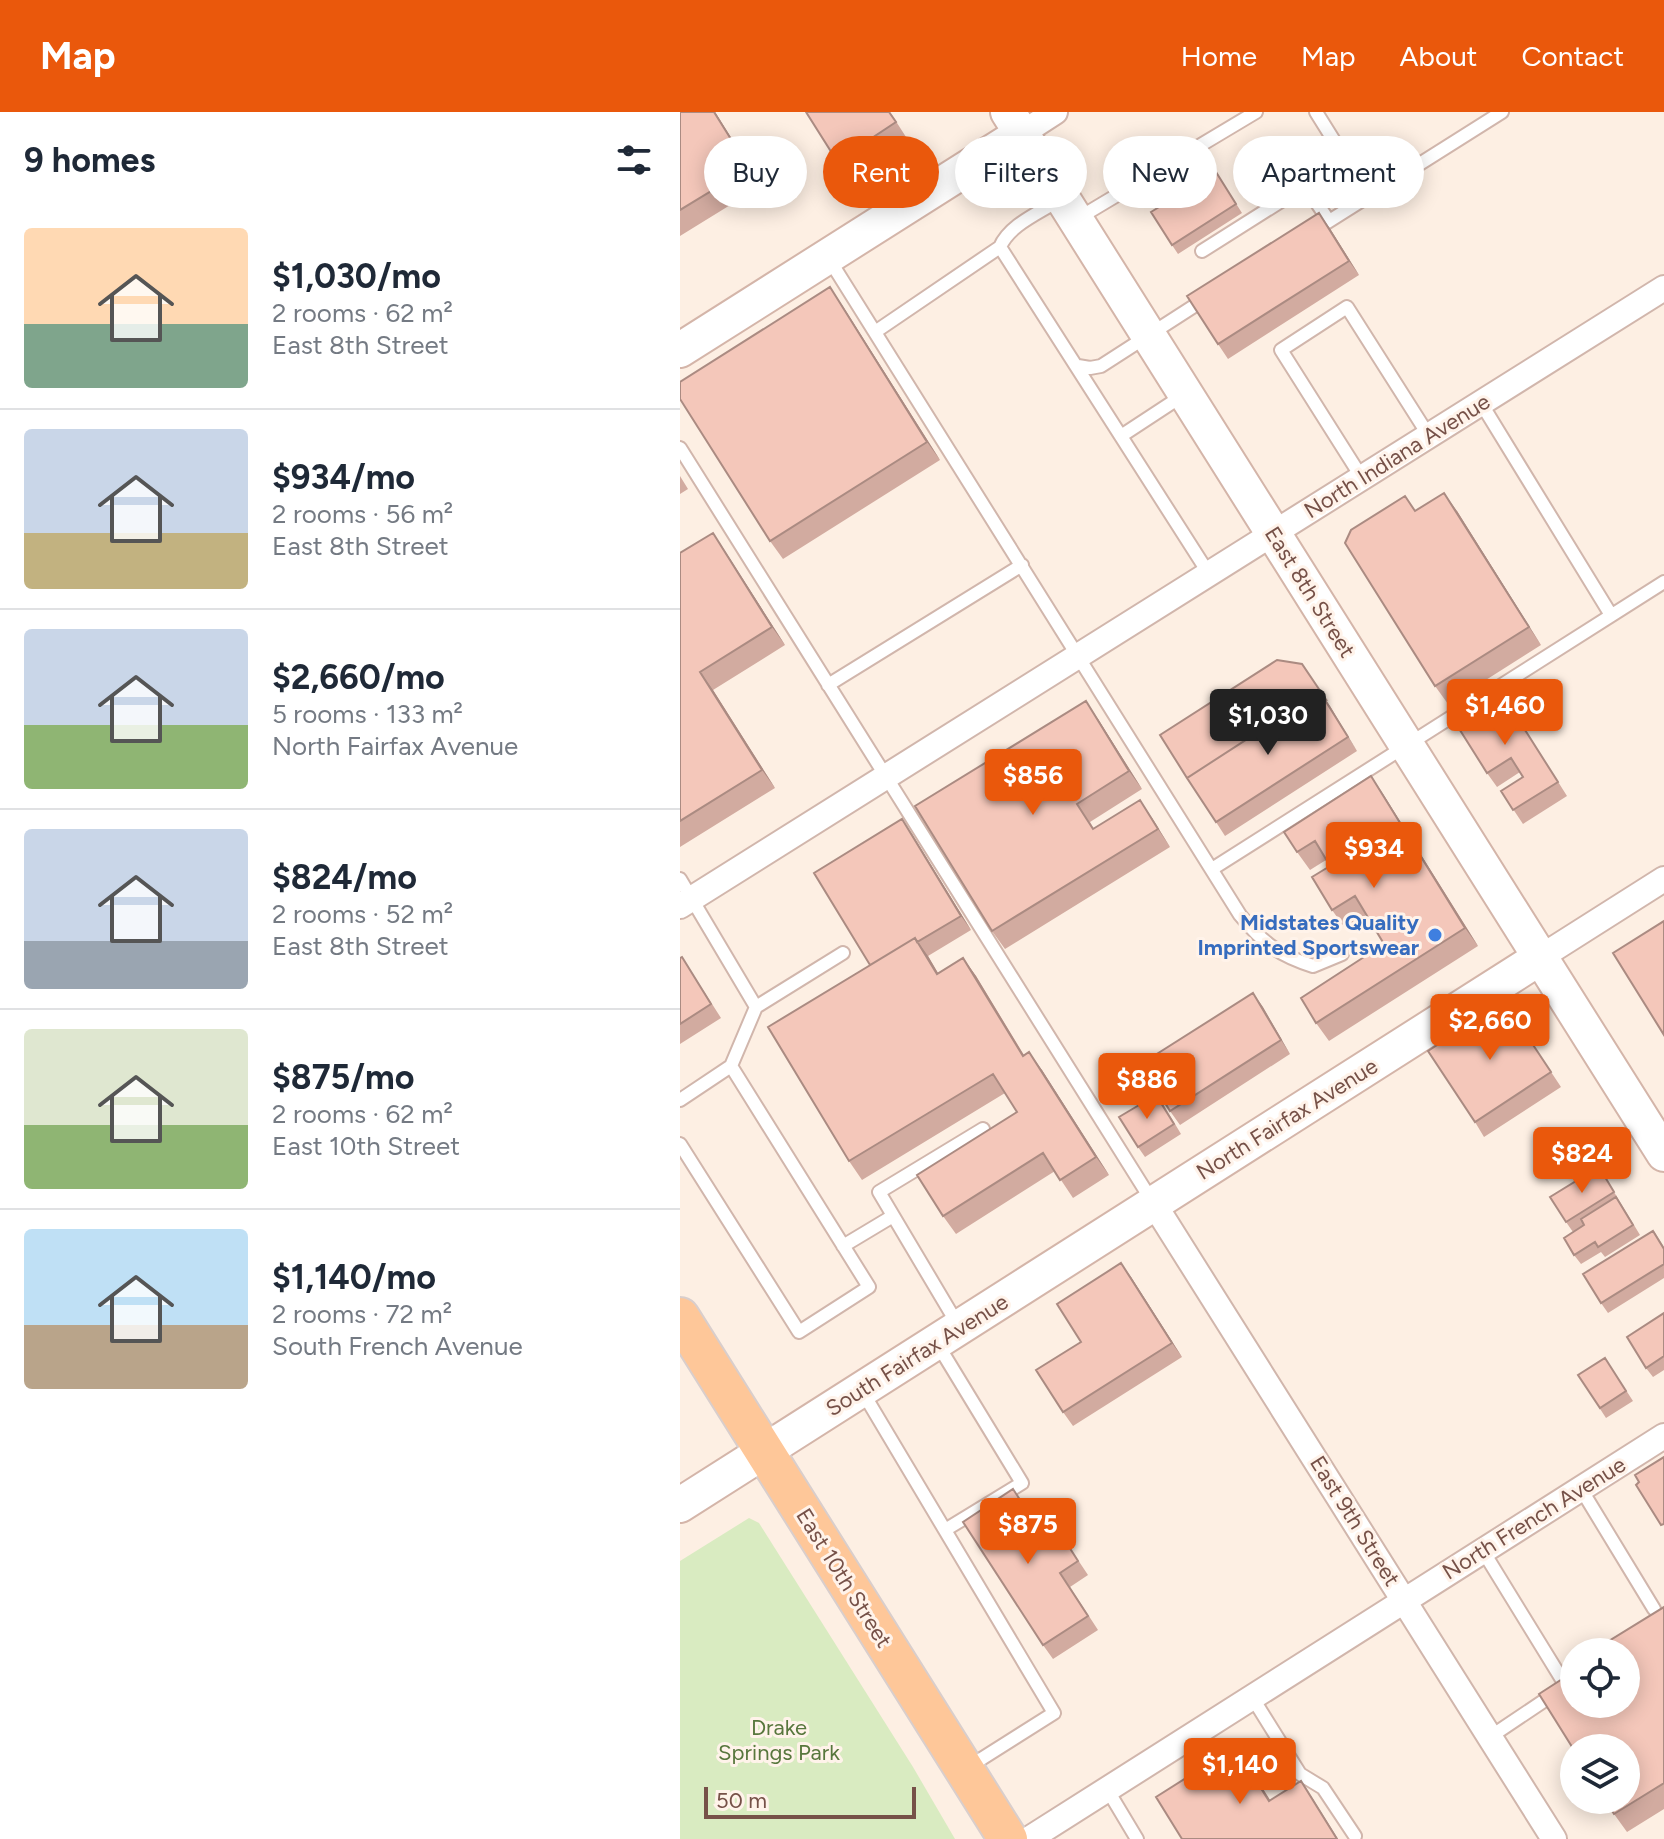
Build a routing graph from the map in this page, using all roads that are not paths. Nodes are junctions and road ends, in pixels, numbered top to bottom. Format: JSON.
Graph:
{"nodes":[{"id":1,"x":1055,"y":112,"type":"edge"},
{"id":2,"x":1256,"y":112,"type":"edge"},
{"id":3,"x":1316,"y":112,"type":"edge"},
{"id":4,"x":1502,"y":112,"type":"edge"},
{"id":5,"x":1014,"y":123,"type":"edge"},
{"id":6,"x":1331,"y":136,"type":"edge"},
{"id":7,"x":1272,"y":208,"type":"edge"},
{"id":8,"x":1320,"y":208,"type":"edge"},
{"id":9,"x":1068,"y":209,"type":"junction"},
{"id":10,"x":1329,"y":221,"type":"junction"},
{"id":11,"x":1303,"y":237,"type":"edge"},
{"id":12,"x":1000,"y":247,"type":"junction"},
{"id":13,"x":1202,"y":251,"type":"dead end"},
{"id":14,"x":828,"y":256,"type":"junction"},
{"id":15,"x":1664,"y":288,"type":"edge"},
{"id":16,"x":1212,"y":295,"type":"edge"},
{"id":17,"x":875,"y":332,"type":"junction"},
{"id":18,"x":1148,"y":335,"type":"junction"},
{"id":19,"x":680,"y":350,"type":"edge"},
{"id":20,"x":1078,"y":366,"type":"junction"},
{"id":21,"x":1185,"y":394,"type":"junction"},
{"id":22,"x":1481,"y":403,"type":"junction"},
{"id":23,"x":1121,"y":436,"type":"junction"},
{"id":24,"x":1429,"y":436,"type":"junction"},
{"id":25,"x":680,"y":448,"type":"edge"},
{"id":26,"x":1362,"y":478,"type":"junction"},
{"id":27,"x":1273,"y":534,"type":"junction"},
{"id":28,"x":1022,"y":565,"type":"junction"},
{"id":29,"x":1209,"y":574,"type":"junction"},
{"id":30,"x":1664,"y":582,"type":"edge"},
{"id":31,"x":1611,"y":615,"type":"junction"},
{"id":32,"x":1078,"y":656,"type":"junction"},
{"id":33,"x":828,"y":685,"type":"junction"},
{"id":34,"x":1406,"y":744,"type":"junction"},
{"id":35,"x":886,"y":777,"type":"junction"},
{"id":36,"x":1212,"y":869,"type":"junction"},
{"id":37,"x":1664,"y":879,"type":"edge"},
{"id":38,"x":684,"y":895,"type":"edge"},
{"id":39,"x":843,"y":953,"type":"dead end"},
{"id":40,"x":1342,"y":954,"type":"dead end"},
{"id":41,"x":1541,"y":957,"type":"junction"},
{"id":42,"x":756,"y":1007,"type":"junction"},
{"id":43,"x":731,"y":1066,"type":"junction"},
{"id":44,"x":680,"y":1100,"type":"edge"},
{"id":45,"x":983,"y":1129,"type":"edge"},
{"id":46,"x":680,"y":1144,"type":"edge"},
{"id":47,"x":1664,"y":1154,"type":"edge"},
{"id":48,"x":1154,"y":1204,"type":"junction"},
{"id":49,"x":893,"y":1216,"type":"junction"},
{"id":50,"x":843,"y":1246,"type":"junction"},
{"id":51,"x":680,"y":1317,"type":"edge"},
{"id":52,"x":948,"y":1335,"type":"junction"},
{"id":53,"x":861,"y":1390,"type":"junction"},
{"id":54,"x":1664,"y":1436,"type":"edge"},
{"id":55,"x":764,"y":1452,"type":"junction"},
{"id":56,"x":1581,"y":1489,"type":"junction"},
{"id":57,"x":680,"y":1505,"type":"edge"},
{"id":58,"x":945,"y":1530,"type":"junction"},
{"id":59,"x":1483,"y":1551,"type":"junction"},
{"id":60,"x":1404,"y":1599,"type":"junction"},
{"id":61,"x":1654,"y":1609,"type":"edge"},
{"id":62,"x":1252,"y":1697,"type":"junction"},
{"id":63,"x":1490,"y":1737,"type":"junction"},
{"id":64,"x":964,"y":1770,"type":"junction"},
{"id":65,"x":1107,"y":1789,"type":"junction"},
{"id":66,"x":1355,"y":1836,"type":"dead end"},
{"id":67,"x":1008,"y":1839,"type":"edge"},
{"id":68,"x":1029,"y":1839,"type":"edge"},
{"id":69,"x":1137,"y":1839,"type":"edge"},
{"id":70,"x":1554,"y":1839,"type":"edge"}],
"edges":[{"from":1,"to":5,"type":"street"},
{"from":2,"to":9,"type":"lane"},
{"from":3,"to":6,"type":"lane"},
{"from":4,"to":10,"type":"lane"},
{"from":5,"to":9,"type":"street","name":"East 8th Street"},
{"from":5,"to":14,"type":"street"},
{"from":7,"to":13,"type":"lane"},
{"from":8,"to":10,"type":"lane"},
{"from":9,"to":12,"type":"lane"},
{"from":9,"to":18,"type":"street","name":"East 8th Street"},
{"from":10,"to":11,"type":"lane"},
{"from":12,"to":17,"type":"lane"},
{"from":12,"to":20,"type":"lane"},
{"from":14,"to":17,"type":"lane"},
{"from":14,"to":19,"type":"street"},
{"from":15,"to":22,"type":"street","name":"North Indiana Avenue"},
{"from":16,"to":18,"type":"lane"},
{"from":17,"to":28,"type":"lane"},
{"from":18,"to":20,"type":"lane"},
{"from":18,"to":21,"type":"street","name":"East 8th Street"},
{"from":20,"to":23,"type":"lane"},
{"from":21,"to":23,"type":"lane"},
{"from":21,"to":27,"type":"street","name":"East 8th Street"},
{"from":22,"to":24,"type":"street","name":"North Indiana Avenue"},
{"from":22,"to":31,"type":"lane"},
{"from":23,"to":29,"type":"lane"},
{"from":24,"to":26,"type":"street","name":"North Indiana Avenue"},
{"from":24,"to":26,"type":"lane"},
{"from":25,"to":33,"type":"lane"},
{"from":26,"to":27,"type":"street","name":"North Indiana Avenue"},
{"from":27,"to":29,"type":"street","name":"North Indiana Avenue"},
{"from":27,"to":34,"type":"street","name":"East 8th Street"},
{"from":28,"to":32,"type":"lane"},
{"from":28,"to":33,"type":"lane"},
{"from":29,"to":32,"type":"street","name":"North Indiana Avenue"},
{"from":30,"to":31,"type":"lane"},
{"from":31,"to":34,"type":"lane"},
{"from":32,"to":35,"type":"street","name":"North Indiana Avenue"},
{"from":32,"to":36,"type":"lane"},
{"from":33,"to":35,"type":"lane"},
{"from":34,"to":36,"type":"lane"},
{"from":34,"to":41,"type":"street","name":"East 8th Street"},
{"from":35,"to":38,"type":"street","name":"North Indiana Avenue"},
{"from":35,"to":48,"type":"lane"},
{"from":36,"to":40,"type":"lane"},
{"from":37,"to":41,"type":"street","name":"North Fairfax Avenue"},
{"from":38,"to":42,"type":"lane"},
{"from":39,"to":42,"type":"lane"},
{"from":41,"to":47,"type":"street","name":"East 8th Street"},
{"from":41,"to":48,"type":"street","name":"North Fairfax Avenue"},
{"from":42,"to":43,"type":"lane"},
{"from":43,"to":44,"type":"lane"},
{"from":43,"to":50,"type":"lane"},
{"from":45,"to":49,"type":"lane"},
{"from":46,"to":50,"type":"lane"},
{"from":48,"to":52,"type":"street","name":"South Fairfax Avenue"},
{"from":48,"to":60,"type":"street","name":"East 9th Street"},
{"from":49,"to":50,"type":"lane"},
{"from":49,"to":52,"type":"lane"},
{"from":51,"to":55,"type":"main road","name":"East 10th Street"},
{"from":52,"to":53,"type":"street","name":"South Fairfax Avenue"},
{"from":52,"to":58,"type":"lane"},
{"from":53,"to":55,"type":"street","name":"South Fairfax Avenue"},
{"from":53,"to":58,"type":"lane"},
{"from":54,"to":56,"type":"street","name":"North French Avenue"},
{"from":55,"to":57,"type":"street","name":"South Fairfax Avenue"},
{"from":55,"to":64,"type":"main road","name":"East 10th Street"},
{"from":56,"to":59,"type":"street","name":"North French Avenue"},
{"from":56,"to":61,"type":"lane"},
{"from":58,"to":64,"type":"lane"},
{"from":59,"to":60,"type":"street","name":"North French Avenue"},
{"from":59,"to":63,"type":"lane"},
{"from":60,"to":62,"type":"street","name":"North French Avenue"},
{"from":60,"to":63,"type":"street","name":"East 9th Street"},
{"from":62,"to":65,"type":"street","name":"North French Avenue"},
{"from":62,"to":66,"type":"lane"},
{"from":63,"to":70,"type":"street","name":"East 9th Street"},
{"from":64,"to":67,"type":"main road","name":"East 10th Street"},
{"from":65,"to":68,"type":"street","name":"North French Avenue"},
{"from":65,"to":69,"type":"lane"}]}
